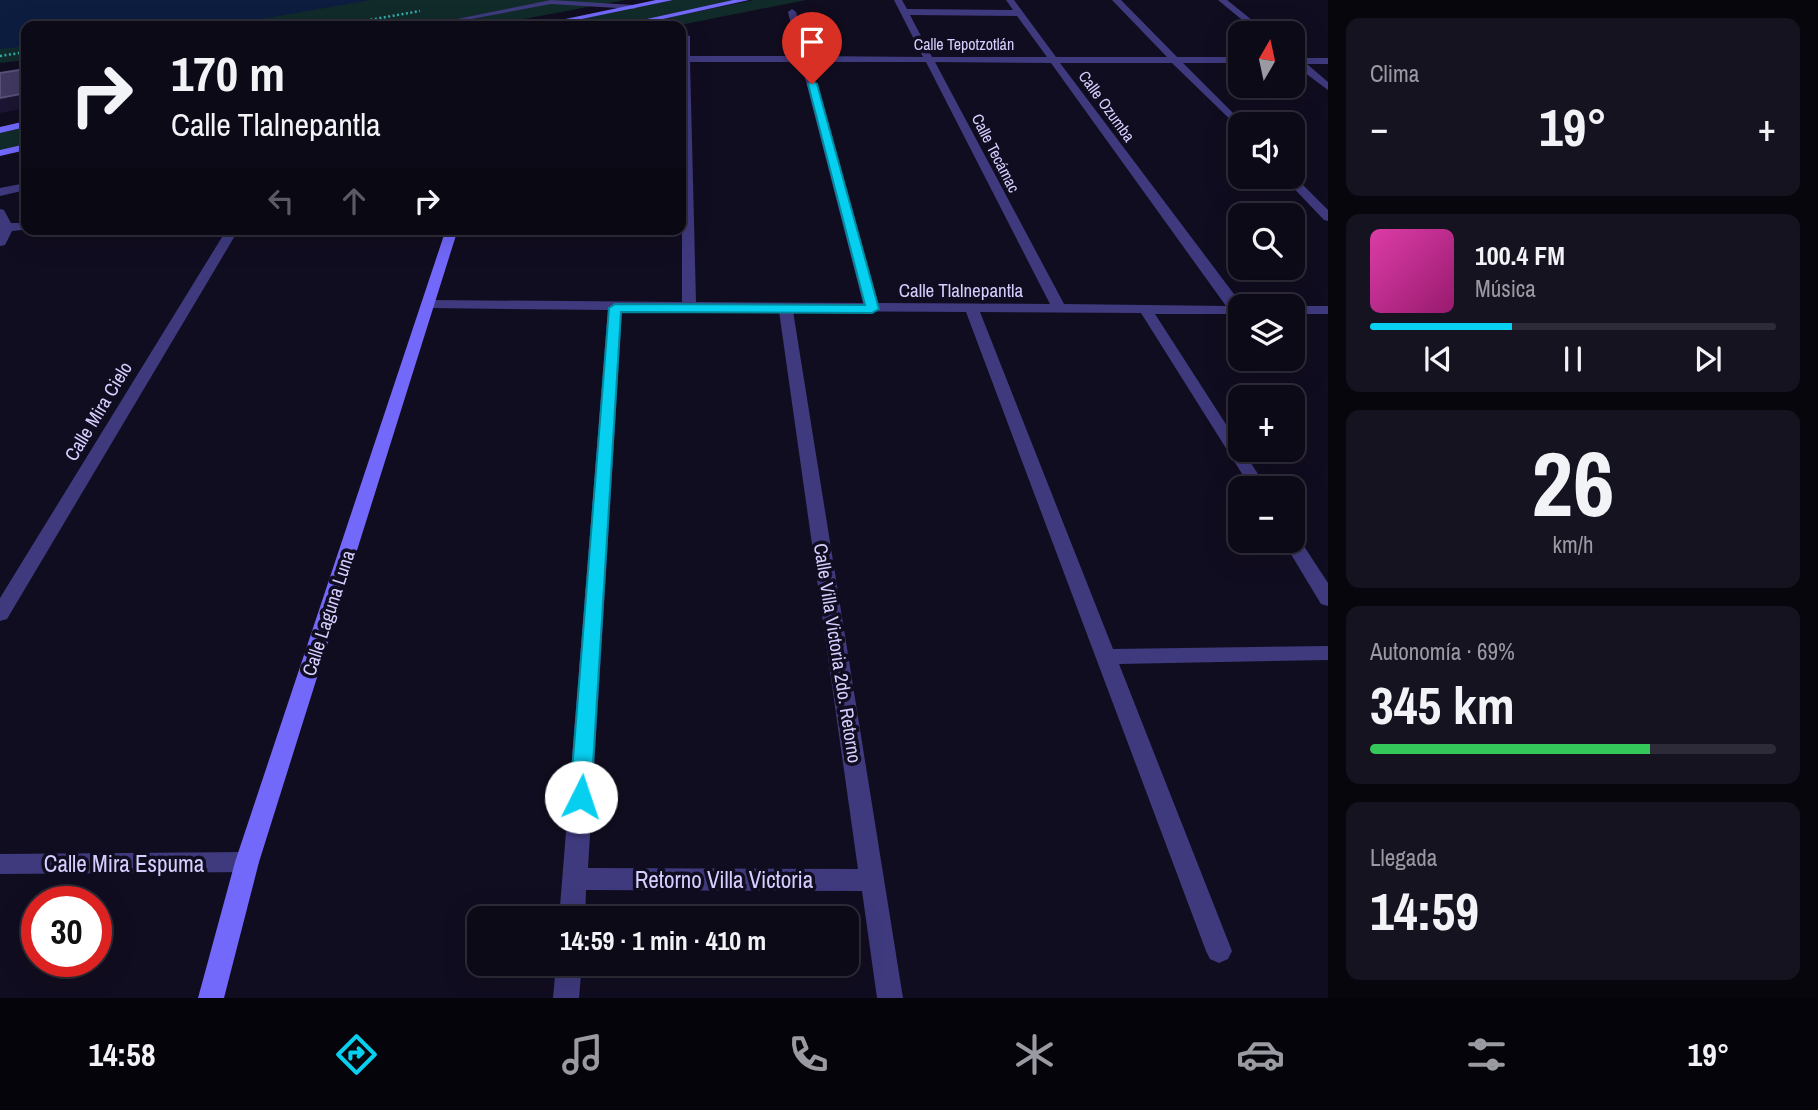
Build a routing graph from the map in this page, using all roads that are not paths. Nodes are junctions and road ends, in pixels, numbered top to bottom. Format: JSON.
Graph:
{"nodes":[{"id":1,"x":669,"y":0,"type":"edge"},
{"id":2,"x":745,"y":0,"type":"edge"},
{"id":3,"x":898,"y":0,"type":"edge"},
{"id":4,"x":1010,"y":0,"type":"edge"},
{"id":5,"x":1116,"y":0,"type":"edge"},
{"id":6,"x":1222,"y":0,"type":"edge"},
{"id":7,"x":634,"y":7,"type":"junction"},
{"id":8,"x":792,"y":12,"type":"dead end"},
{"id":9,"x":904,"y":12,"type":"junction"},
{"id":10,"x":1019,"y":13,"type":"junction"},
{"id":11,"x":452,"y":21,"type":"edge"},
{"id":12,"x":562,"y":21,"type":"edge"},
{"id":13,"x":643,"y":21,"type":"edge"},
{"id":14,"x":1248,"y":21,"type":"edge"},
{"id":15,"x":686,"y":53,"type":"edge"},
{"id":16,"x":806,"y":59,"type":"junction"},
{"id":17,"x":931,"y":60,"type":"junction"},
{"id":18,"x":1054,"y":60,"type":"junction"},
{"id":19,"x":1176,"y":60,"type":"junction"},
{"id":20,"x":1228,"y":60,"type":"edge"},
{"id":21,"x":1306,"y":60,"type":"edge"},
{"id":22,"x":1328,"y":61,"type":"edge"},
{"id":23,"x":1306,"y":69,"type":"edge"},
{"id":24,"x":1328,"y":87,"type":"edge"},
{"id":25,"x":1228,"y":114,"type":"edge"},
{"id":26,"x":21,"y":125,"type":"edge"},
{"id":27,"x":0,"y":130,"type":"edge"},
{"id":28,"x":21,"y":148,"type":"edge"},
{"id":29,"x":0,"y":153,"type":"edge"},
{"id":30,"x":21,"y":188,"type":"edge"},
{"id":31,"x":1301,"y":189,"type":"edge"},
{"id":32,"x":0,"y":192,"type":"edge"},
{"id":33,"x":686,"y":203,"type":"edge"},
{"id":34,"x":0,"y":213,"type":"edge"},
{"id":35,"x":1328,"y":217,"type":"edge"},
{"id":36,"x":7,"y":227,"type":"junction"},
{"id":37,"x":21,"y":227,"type":"edge"},
{"id":38,"x":229,"y":235,"type":"edge"},
{"id":39,"x":450,"y":235,"type":"edge"},
{"id":40,"x":0,"y":242,"type":"edge"},
{"id":41,"x":1228,"y":296,"type":"edge"},
{"id":42,"x":429,"y":304,"type":"junction"},
{"id":43,"x":615,"y":308,"type":"junction"},
{"id":44,"x":689,"y":308,"type":"junction"},
{"id":45,"x":786,"y":309,"type":"junction"},
{"id":46,"x":872,"y":309,"type":"junction"},
{"id":47,"x":972,"y":309,"type":"junction"},
{"id":48,"x":1059,"y":309,"type":"junction"},
{"id":49,"x":1146,"y":310,"type":"junction"},
{"id":50,"x":1228,"y":310,"type":"edge"},
{"id":51,"x":1305,"y":310,"type":"edge"},
{"id":52,"x":1328,"y":311,"type":"edge"},
{"id":53,"x":1251,"y":476,"type":"edge"},
{"id":54,"x":1300,"y":553,"type":"edge"},
{"id":55,"x":1328,"y":598,"type":"edge"},
{"id":56,"x":0,"y":614,"type":"edge"},
{"id":57,"x":1328,"y":653,"type":"edge"},
{"id":58,"x":1107,"y":657,"type":"junction"},
{"id":59,"x":247,"y":862,"type":"junction"},
{"id":60,"x":0,"y":864,"type":"edge"},
{"id":61,"x":575,"y":879,"type":"junction"},
{"id":62,"x":872,"y":880,"type":"junction"},
{"id":63,"x":573,"y":906,"type":"edge"},
{"id":64,"x":1219,"y":951,"type":"dead end"},
{"id":65,"x":568,"y":976,"type":"edge"},
{"id":66,"x":211,"y":998,"type":"edge"},
{"id":67,"x":566,"y":998,"type":"edge"},
{"id":68,"x":890,"y":998,"type":"edge"}],
"edges":[{"from":1,"to":7,"type":"street"},
{"from":2,"to":13,"type":"street"},
{"from":3,"to":9,"type":"street","name":"Calle Tecámac"},
{"from":4,"to":10,"type":"street","name":"Calle Ozumba"},
{"from":5,"to":19,"type":"street"},
{"from":6,"to":14,"type":"street"},
{"from":7,"to":11,"type":"lane"},
{"from":7,"to":12,"type":"street"},
{"from":8,"to":16,"type":"street"},
{"from":9,"to":10,"type":"street"},
{"from":9,"to":17,"type":"street","name":"Calle Tecámac"},
{"from":10,"to":18,"type":"street","name":"Calle Ozumba"},
{"from":15,"to":16,"type":"street","name":"Calle Tepotzotlán"},
{"from":16,"to":17,"type":"street","name":"Calle Tepotzotlán"},
{"from":16,"to":46,"type":"street"},
{"from":17,"to":18,"type":"street","name":"Calle Tepotzotlán"},
{"from":17,"to":48,"type":"street","name":"Calle Tecámac"},
{"from":18,"to":19,"type":"street","name":"Calle Tepotzotlán"},
{"from":18,"to":41,"type":"street","name":"Calle Ozumba"},
{"from":19,"to":20,"type":"street","name":"Calle Tepotzotlán"},
{"from":19,"to":25,"type":"street"},
{"from":21,"to":22,"type":"street"},
{"from":23,"to":24,"type":"street"},
{"from":26,"to":27,"type":"street"},
{"from":28,"to":29,"type":"street"},
{"from":30,"to":32,"type":"street"},
{"from":31,"to":35,"type":"street"},
{"from":33,"to":44,"type":"street"},
{"from":34,"to":36,"type":"street"},
{"from":36,"to":37,"type":"street"},
{"from":36,"to":40,"type":"street"},
{"from":38,"to":56,"type":"street","name":"Calle Mira Cielo"},
{"from":39,"to":42,"type":"street","name":"Calle Laguna Luna"},
{"from":42,"to":43,"type":"street","name":"Calle Tlalnepantla"},
{"from":42,"to":59,"type":"street","name":"Calle Laguna Luna"},
{"from":43,"to":44,"type":"street","name":"Calle Tlalnepantla"},
{"from":43,"to":61,"type":"street"},
{"from":44,"to":45,"type":"street","name":"Calle Tlalnepantla"},
{"from":45,"to":46,"type":"street","name":"Calle Tlalnepantla"},
{"from":45,"to":62,"type":"street","name":"Calle Villa Victoria 2do. Retorno"},
{"from":46,"to":47,"type":"street","name":"Calle Tlalnepantla"},
{"from":47,"to":48,"type":"street","name":"Calle Tlalnepantla"},
{"from":47,"to":58,"type":"street"},
{"from":48,"to":49,"type":"street","name":"Calle Tlalnepantla"},
{"from":49,"to":50,"type":"street","name":"Calle Tlalnepantla"},
{"from":49,"to":53,"type":"street"},
{"from":51,"to":52,"type":"street"},
{"from":54,"to":55,"type":"street"},
{"from":57,"to":58,"type":"street"},
{"from":58,"to":64,"type":"street"},
{"from":59,"to":60,"type":"street","name":"Calle Mira Espuma"},
{"from":59,"to":66,"type":"street","name":"Calle Laguna Luna"},
{"from":61,"to":62,"type":"street","name":"Retorno Villa Victoria"},
{"from":61,"to":63,"type":"street"},
{"from":62,"to":68,"type":"street","name":"Calle Villa Victoria 2do. Retorno"},
{"from":65,"to":67,"type":"street"}]}
